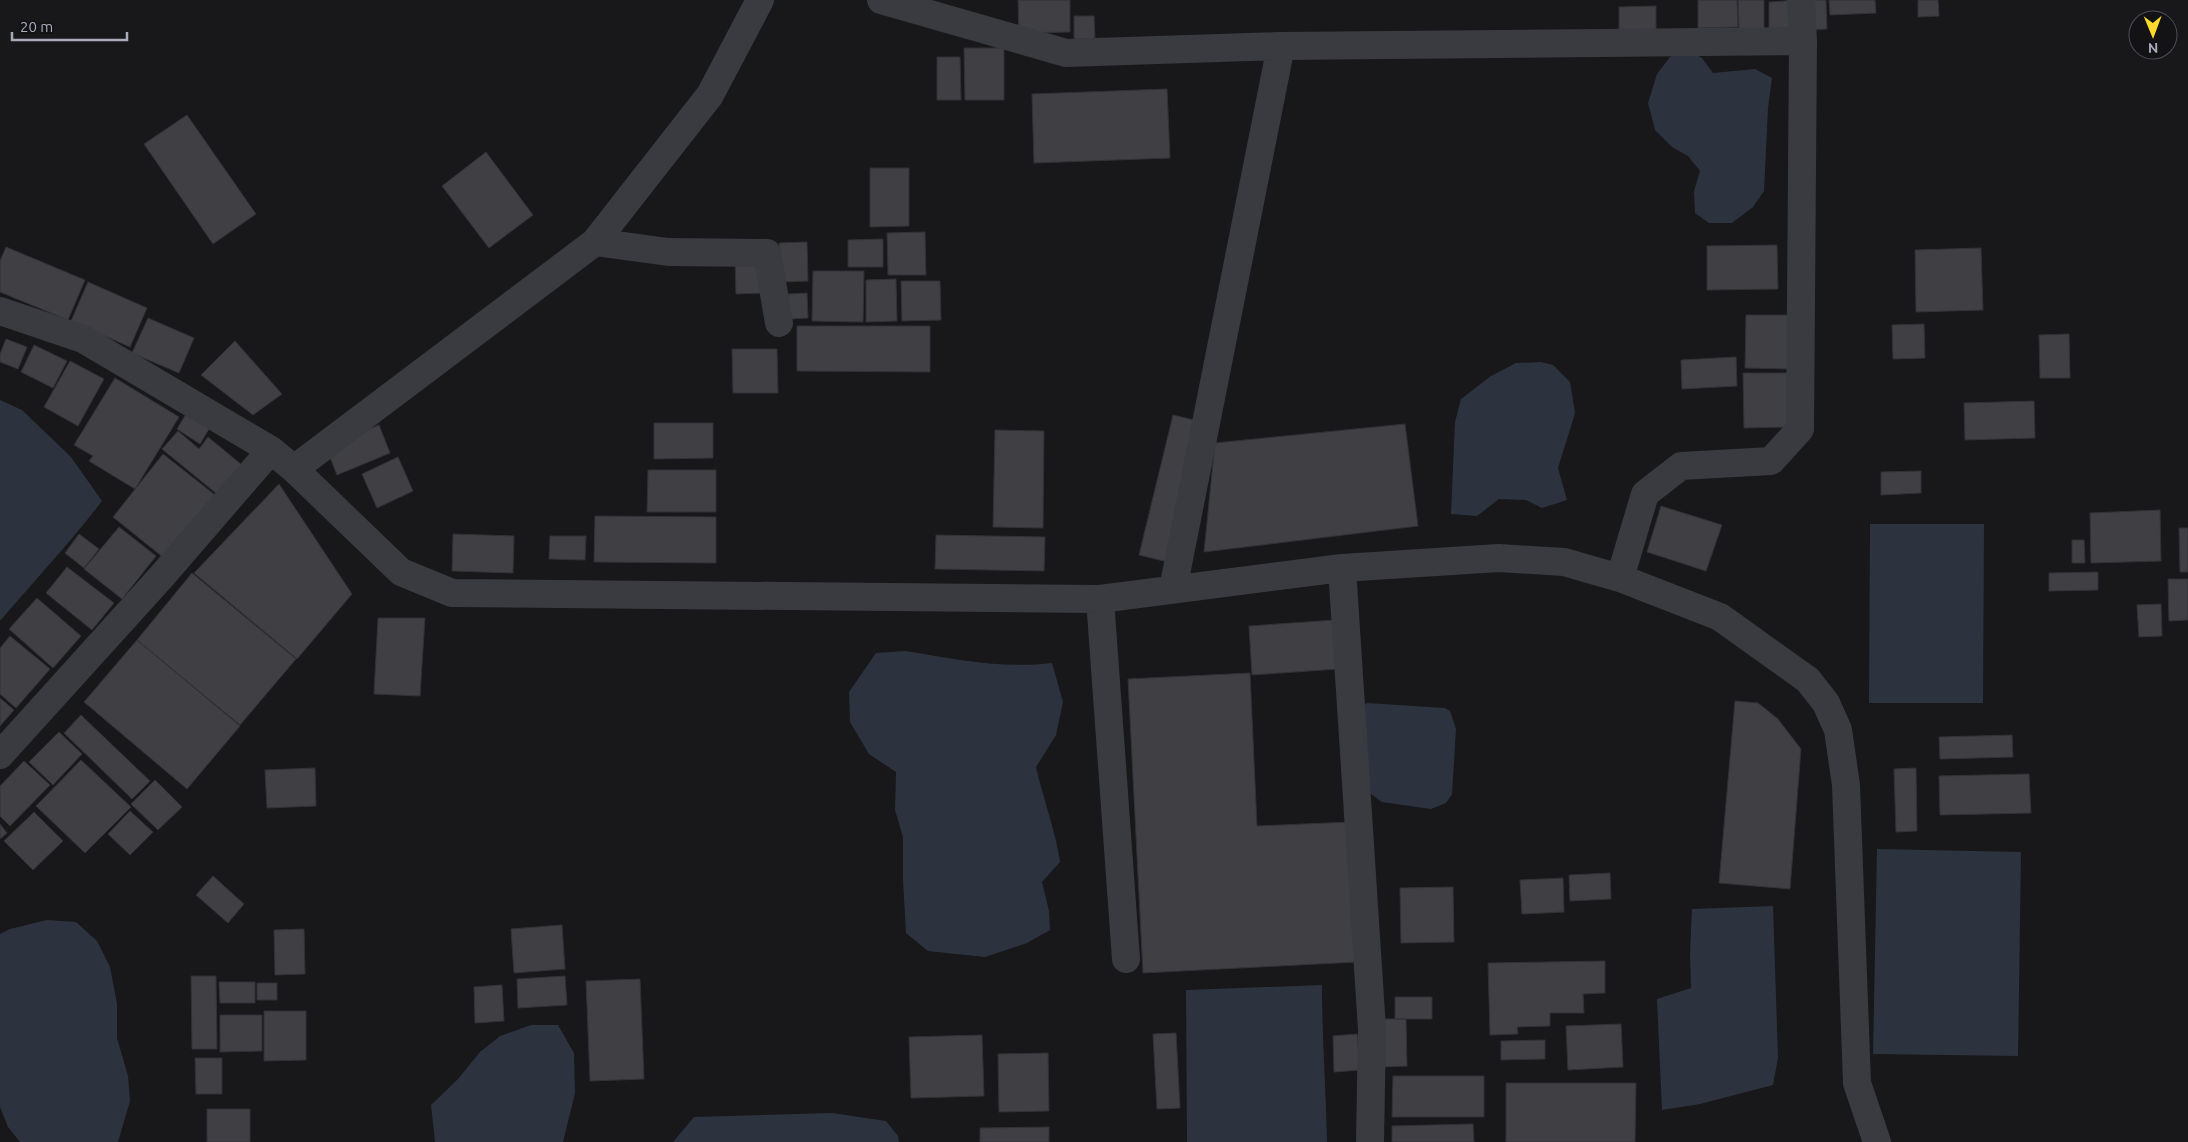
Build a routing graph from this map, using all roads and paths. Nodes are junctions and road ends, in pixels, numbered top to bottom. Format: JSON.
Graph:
{"nodes":[{"id":1,"x":760,"y":0,"type":"edge"},
{"id":2,"x":881,"y":0,"type":"edge"},
{"id":3,"x":1801,"y":0,"type":"edge"},
{"id":4,"x":1803,"y":41,"type":"junction"},
{"id":5,"x":1281,"y":46,"type":"junction"},
{"id":6,"x":595,"y":242,"type":"junction"},
{"id":7,"x":0,"y":311,"type":"edge"},
{"id":8,"x":779,"y":322,"type":"dead end"},
{"id":9,"x":271,"y":450,"type":"junction"},
{"id":10,"x":294,"y":469,"type":"junction"},
{"id":11,"x":1342,"y":568,"type":"junction"},
{"id":12,"x":1620,"y":578,"type":"junction"},
{"id":13,"x":1173,"y":589,"type":"junction"},
{"id":14,"x":1100,"y":599,"type":"junction"},
{"id":15,"x":0,"y":755,"type":"edge"},
{"id":16,"x":1126,"y":960,"type":"dead end"},
{"id":17,"x":1370,"y":1142,"type":"edge"},
{"id":18,"x":1876,"y":1142,"type":"edge"}],
"edges":[{"from":1,"to":6,"type":"street"},
{"from":2,"to":5,"type":"street"},
{"from":3,"to":4,"type":"street"},
{"from":4,"to":5,"type":"street"},
{"from":4,"to":12,"type":"street"},
{"from":5,"to":13,"type":"street"},
{"from":6,"to":8,"type":"street"},
{"from":6,"to":10,"type":"street"},
{"from":7,"to":9,"type":"street"},
{"from":9,"to":10,"type":"street"},
{"from":9,"to":15,"type":"street"},
{"from":10,"to":14,"type":"street"},
{"from":11,"to":12,"type":"street"},
{"from":11,"to":13,"type":"street"},
{"from":11,"to":17,"type":"street"},
{"from":12,"to":18,"type":"street"},
{"from":13,"to":14,"type":"street"},
{"from":14,"to":16,"type":"street"}]}
